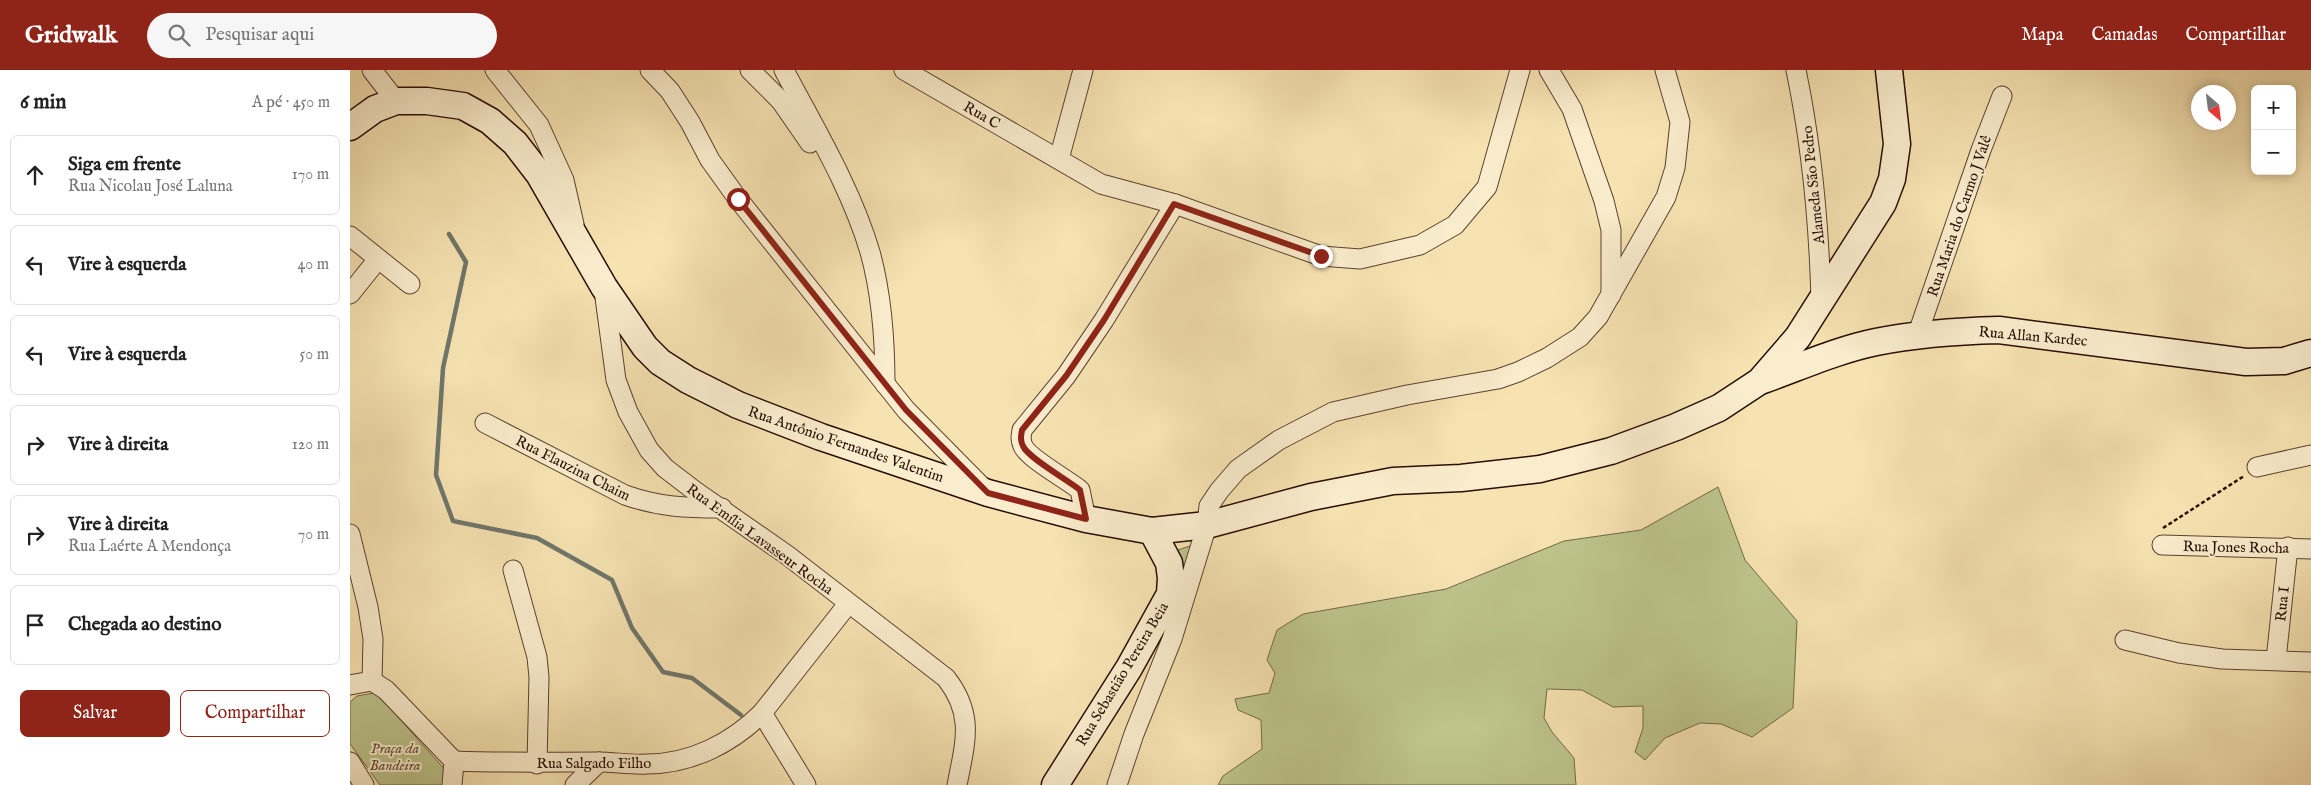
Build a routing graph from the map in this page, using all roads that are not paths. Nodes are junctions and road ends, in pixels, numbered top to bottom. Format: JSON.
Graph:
{"nodes":[{"id":1,"x":372,"y":70,"type":"edge"},
{"id":2,"x":494,"y":70,"type":"edge"},
{"id":3,"x":650,"y":70,"type":"edge"},
{"id":4,"x":750,"y":70,"type":"edge"},
{"id":5,"x":784,"y":70,"type":"edge"},
{"id":6,"x":904,"y":70,"type":"edge"},
{"id":7,"x":1083,"y":70,"type":"edge"},
{"id":8,"x":1520,"y":70,"type":"edge"},
{"id":9,"x":1548,"y":70,"type":"edge"},
{"id":10,"x":1665,"y":70,"type":"edge"},
{"id":11,"x":1796,"y":70,"type":"edge"},
{"id":12,"x":1889,"y":70,"type":"edge"},
{"id":13,"x":2002,"y":96,"type":"dead end"},
{"id":14,"x":396,"y":101,"type":"junction"},
{"id":15,"x":353,"y":124,"type":"edge"},
{"id":16,"x":1059,"y":159,"type":"junction"},
{"id":17,"x":1174,"y":204,"type":"junction"},
{"id":18,"x":856,"y":214,"type":"junction"},
{"id":19,"x":350,"y":236,"type":"edge"},
{"id":20,"x":578,"y":242,"type":"junction"},
{"id":21,"x":378,"y":259,"type":"junction"},
{"id":22,"x":410,"y":284,"type":"dead end"},
{"id":23,"x":604,"y":286,"type":"junction"},
{"id":24,"x":350,"y":294,"type":"edge"},
{"id":25,"x":1611,"y":297,"type":"junction"},
{"id":26,"x":1821,"y":301,"type":"junction"},
{"id":27,"x":1917,"y":336,"type":"junction"},
{"id":28,"x":2311,"y":354,"type":"edge"},
{"id":29,"x":1760,"y":382,"type":"junction"},
{"id":30,"x":885,"y":384,"type":"junction"},
{"id":31,"x":485,"y":423,"type":"dead end"},
{"id":32,"x":2311,"y":455,"type":"edge"},
{"id":33,"x":2257,"y":467,"type":"road end"},
{"id":34,"x":988,"y":493,"type":"junction"},
{"id":35,"x":723,"y":508,"type":"junction"},
{"id":36,"x":1086,"y":519,"type":"junction"},
{"id":37,"x":1207,"y":525,"type":"junction"},
{"id":38,"x":1152,"y":531,"type":"junction"},
{"id":39,"x":350,"y":534,"type":"edge"},
{"id":40,"x":2162,"y":545,"type":"road end"},
{"id":41,"x":2288,"y":547,"type":"junction"},
{"id":42,"x":2311,"y":549,"type":"edge"},
{"id":43,"x":513,"y":570,"type":"dead end"},
{"id":44,"x":848,"y":604,"type":"junction"},
{"id":45,"x":2125,"y":640,"type":"dead end"},
{"id":46,"x":2276,"y":660,"type":"junction"},
{"id":47,"x":2311,"y":662,"type":"edge"},
{"id":48,"x":372,"y":681,"type":"junction"},
{"id":49,"x":350,"y":685,"type":"edge"},
{"id":50,"x":762,"y":713,"type":"junction"},
{"id":51,"x":454,"y":761,"type":"junction"},
{"id":52,"x":350,"y":762,"type":"edge"},
{"id":53,"x":599,"y":762,"type":"junction"},
{"id":54,"x":537,"y":764,"type":"junction"},
{"id":55,"x":364,"y":785,"type":"edge"},
{"id":56,"x":452,"y":785,"type":"edge"},
{"id":57,"x":575,"y":785,"type":"edge"},
{"id":58,"x":806,"y":785,"type":"edge"},
{"id":59,"x":957,"y":785,"type":"edge"},
{"id":60,"x":1055,"y":785,"type":"edge"},
{"id":61,"x":1117,"y":785,"type":"edge"}],
"edges":[{"from":1,"to":14,"type":"street"},
{"from":2,"to":20,"type":"street"},
{"from":3,"to":30,"type":"street"},
{"from":4,"to":18,"type":"street"},
{"from":5,"to":18,"type":"street"},
{"from":6,"to":16,"type":"street","name":"Rua C"},
{"from":7,"to":16,"type":"street"},
{"from":8,"to":17,"type":"street","name":"Rua C"},
{"from":9,"to":25,"type":"street"},
{"from":10,"to":25,"type":"street"},
{"from":11,"to":26,"type":"street","name":"Alameda São Pedro"},
{"from":12,"to":26,"type":"street","name":"Rua Antônio Fernandes Valentim"},
{"from":13,"to":27,"type":"street","name":"Rua Maria do Carmo J Valê"},
{"from":14,"to":15,"type":"street","name":"Rua Antônio Fernandes Valentim"},
{"from":14,"to":20,"type":"street","name":"Rua Antônio Fernandes Valentim"},
{"from":16,"to":17,"type":"street","name":"Rua C"},
{"from":17,"to":36,"type":"street"},
{"from":18,"to":30,"type":"street"},
{"from":19,"to":21,"type":"street"},
{"from":20,"to":23,"type":"street","name":"Rua Antônio Fernandes Valentim"},
{"from":21,"to":22,"type":"street"},
{"from":21,"to":24,"type":"street"},
{"from":23,"to":34,"type":"street","name":"Rua Antônio Fernandes Valentim"},
{"from":23,"to":35,"type":"street","name":"Rua Emília Lavasseur Rocha"},
{"from":25,"to":37,"type":"street"},
{"from":26,"to":29,"type":"street","name":"Rua Antônio Fernandes Valentim"},
{"from":27,"to":28,"type":"street","name":"Rua Allan Kardec"},
{"from":27,"to":29,"type":"street","name":"Rua Allan Kardec"},
{"from":29,"to":37,"type":"street","name":"Rua Antônio Fernandes Valentim"},
{"from":30,"to":34,"type":"street"},
{"from":31,"to":35,"type":"street","name":"Rua Flauzina Chaim"},
{"from":32,"to":33,"type":"street"},
{"from":34,"to":36,"type":"street","name":"Rua Antônio Fernandes Valentim"},
{"from":35,"to":44,"type":"street","name":"Rua Emília Lavasseur Rocha"},
{"from":36,"to":38,"type":"street","name":"Rua Antônio Fernandes Valentim"},
{"from":37,"to":38,"type":"street","name":"Rua Antônio Fernandes Valentim"},
{"from":37,"to":61,"type":"street"},
{"from":38,"to":60,"type":"street","name":"Rua Sebastião Pereira Beia"},
{"from":39,"to":48,"type":"street"},
{"from":40,"to":41,"type":"street","name":"Rua Jones Rocha"},
{"from":41,"to":42,"type":"street","name":"Rua Jones Rocha"},
{"from":41,"to":46,"type":"street","name":"Rua I"},
{"from":43,"to":54,"type":"street"},
{"from":44,"to":50,"type":"street","name":"Rua Salgado Filho"},
{"from":44,"to":59,"type":"street","name":"Rua Emília Lavasseur Rocha"},
{"from":45,"to":46,"type":"street"},
{"from":46,"to":47,"type":"street"},
{"from":48,"to":49,"type":"street"},
{"from":48,"to":51,"type":"street"},
{"from":50,"to":53,"type":"street","name":"Rua Salgado Filho"},
{"from":50,"to":58,"type":"street"},
{"from":51,"to":54,"type":"street","name":"Rua Salgado Filho"},
{"from":51,"to":56,"type":"street"},
{"from":52,"to":55,"type":"street"},
{"from":53,"to":54,"type":"street","name":"Rua Salgado Filho"},
{"from":53,"to":57,"type":"street"}]}
